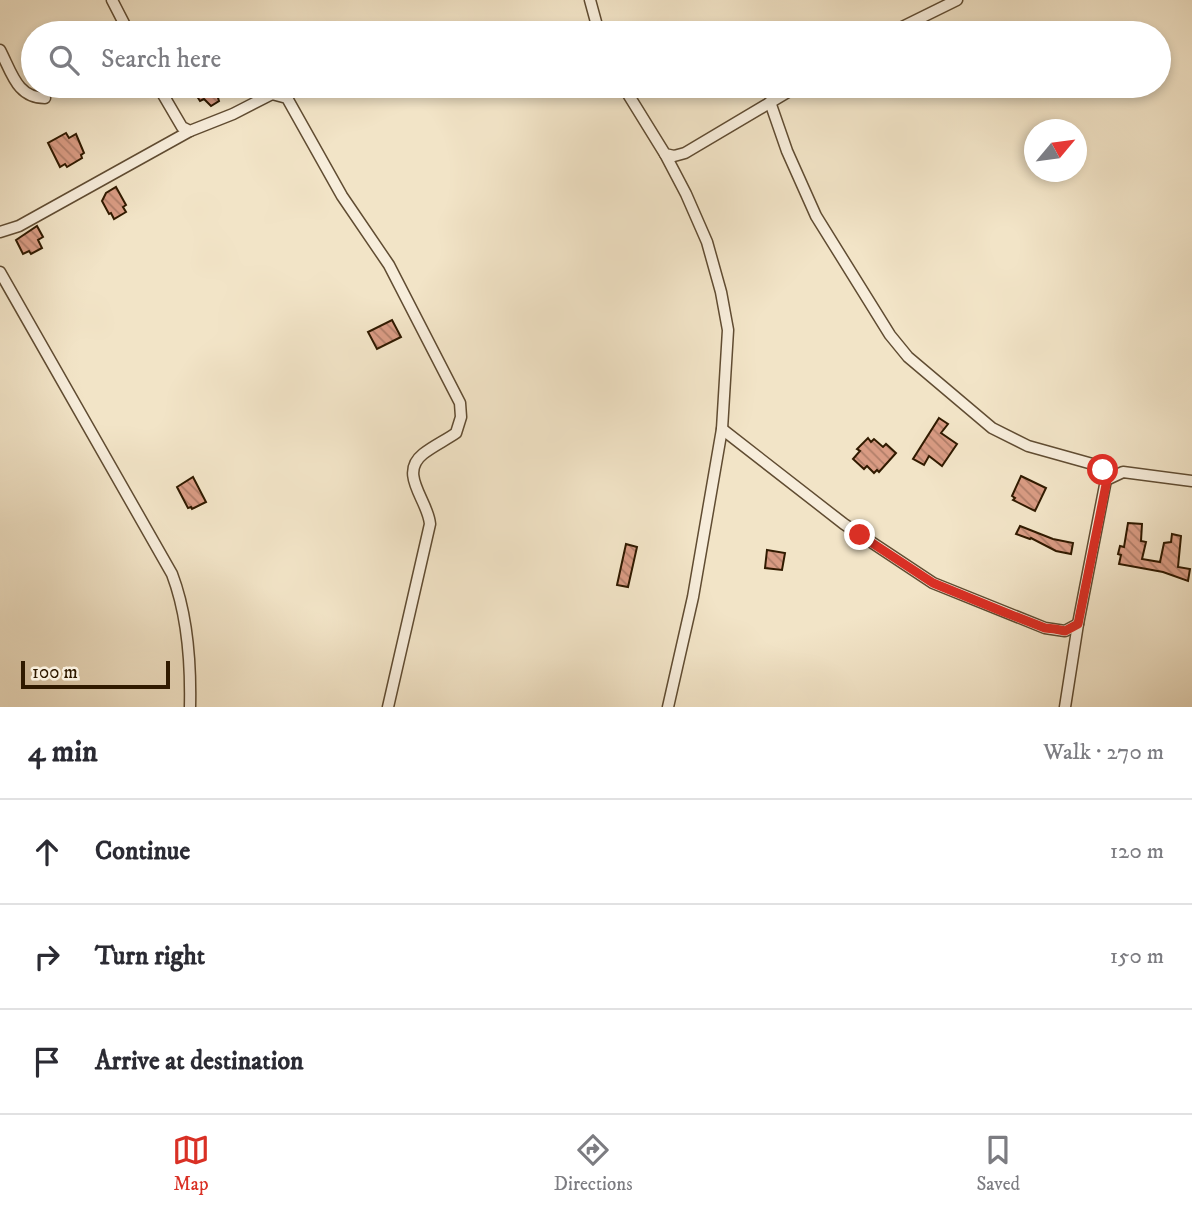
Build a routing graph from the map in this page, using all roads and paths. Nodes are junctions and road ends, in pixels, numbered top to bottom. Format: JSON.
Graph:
{"nodes":[{"id":1,"x":112,"y":0,"type":"edge"},
{"id":2,"x":590,"y":0,"type":"edge"},
{"id":3,"x":957,"y":0,"type":"edge"},
{"id":4,"x":123,"y":21,"type":"edge"},
{"id":5,"x":596,"y":21,"type":"edge"},
{"id":6,"x":914,"y":21,"type":"edge"},
{"id":7,"x":0,"y":50,"type":"edge"},
{"id":8,"x":21,"y":88,"type":"edge"},
{"id":9,"x":32,"y":98,"type":"edge"},
{"id":10,"x":45,"y":98,"type":"dead end"},
{"id":11,"x":165,"y":98,"type":"edge"},
{"id":12,"x":264,"y":98,"type":"edge"},
{"id":13,"x":287,"y":98,"type":"edge"},
{"id":14,"x":630,"y":98,"type":"edge"},
{"id":15,"x":777,"y":98,"type":"edge"},
{"id":16,"x":770,"y":102,"type":"junction"},
{"id":17,"x":190,"y":131,"type":"junction"},
{"id":18,"x":665,"y":154,"type":"junction"},
{"id":19,"x":0,"y":232,"type":"edge"},
{"id":20,"x":0,"y":272,"type":"edge"},
{"id":21,"x":722,"y":429,"type":"junction"},
{"id":22,"x":1107,"y":480,"type":"junction"},
{"id":23,"x":1192,"y":481,"type":"edge"},
{"id":24,"x":1078,"y":624,"type":"junction"},
{"id":25,"x":1065,"y":631,"type":"junction"},
{"id":26,"x":1075,"y":646,"type":"junction"},
{"id":27,"x":190,"y":707,"type":"edge"},
{"id":28,"x":388,"y":707,"type":"edge"},
{"id":29,"x":668,"y":707,"type":"edge"},
{"id":30,"x":1065,"y":707,"type":"edge"}],
"edges":[{"from":1,"to":4,"type":"street"},
{"from":2,"to":5,"type":"street"},
{"from":3,"to":6,"type":"street"},
{"from":7,"to":8,"type":"street"},
{"from":9,"to":10,"type":"street"},
{"from":11,"to":17,"type":"street"},
{"from":12,"to":17,"type":"street"},
{"from":13,"to":28,"type":"street"},
{"from":14,"to":18,"type":"street"},
{"from":15,"to":16,"type":"street"},
{"from":16,"to":18,"type":"street"},
{"from":16,"to":22,"type":"street"},
{"from":17,"to":19,"type":"street"},
{"from":18,"to":21,"type":"street"},
{"from":20,"to":27,"type":"street"},
{"from":21,"to":25,"type":"street"},
{"from":21,"to":29,"type":"street"},
{"from":22,"to":23,"type":"street"},
{"from":22,"to":24,"type":"street"},
{"from":24,"to":25,"type":"street"},
{"from":24,"to":26,"type":"street"},
{"from":25,"to":26,"type":"street"},
{"from":26,"to":30,"type":"street"}]}
